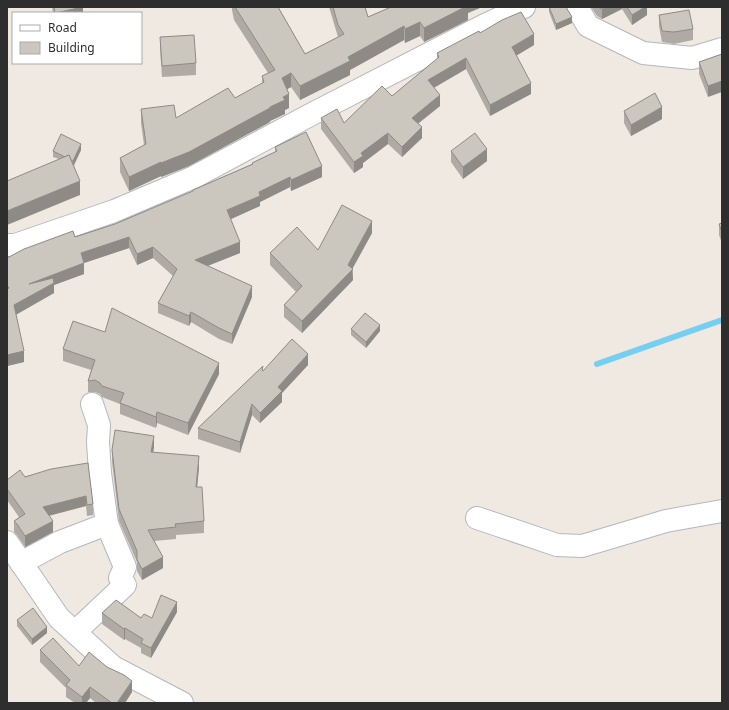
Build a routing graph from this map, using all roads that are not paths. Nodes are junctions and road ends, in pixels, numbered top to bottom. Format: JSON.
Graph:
{"nodes":[{"id":1,"x":524,"y":7,"type":"edge"},
{"id":2,"x":577,"y":7,"type":"edge"},
{"id":3,"x":722,"y":49,"type":"edge"},
{"id":4,"x":10,"y":246,"type":"edge"},
{"id":5,"x":92,"y":404,"type":"dead end"},
{"id":6,"x":722,"y":511,"type":"edge"},
{"id":7,"x":477,"y":518,"type":"dead end"},
{"id":8,"x":108,"y":524,"type":"junction"},
{"id":9,"x":7,"y":542,"type":"edge"},
{"id":10,"x":21,"y":563,"type":"junction"},
{"id":11,"x":75,"y":632,"type":"junction"},
{"id":12,"x":182,"y":703,"type":"edge"}],
"edges":[{"from":1,"to":4,"type":"street"},
{"from":2,"to":3,"type":"street"},
{"from":5,"to":8,"type":"street"},
{"from":6,"to":7,"type":"street"},
{"from":8,"to":10,"type":"street"},
{"from":8,"to":11,"type":"street"},
{"from":9,"to":10,"type":"street"},
{"from":10,"to":11,"type":"street"},
{"from":11,"to":12,"type":"street"}]}
